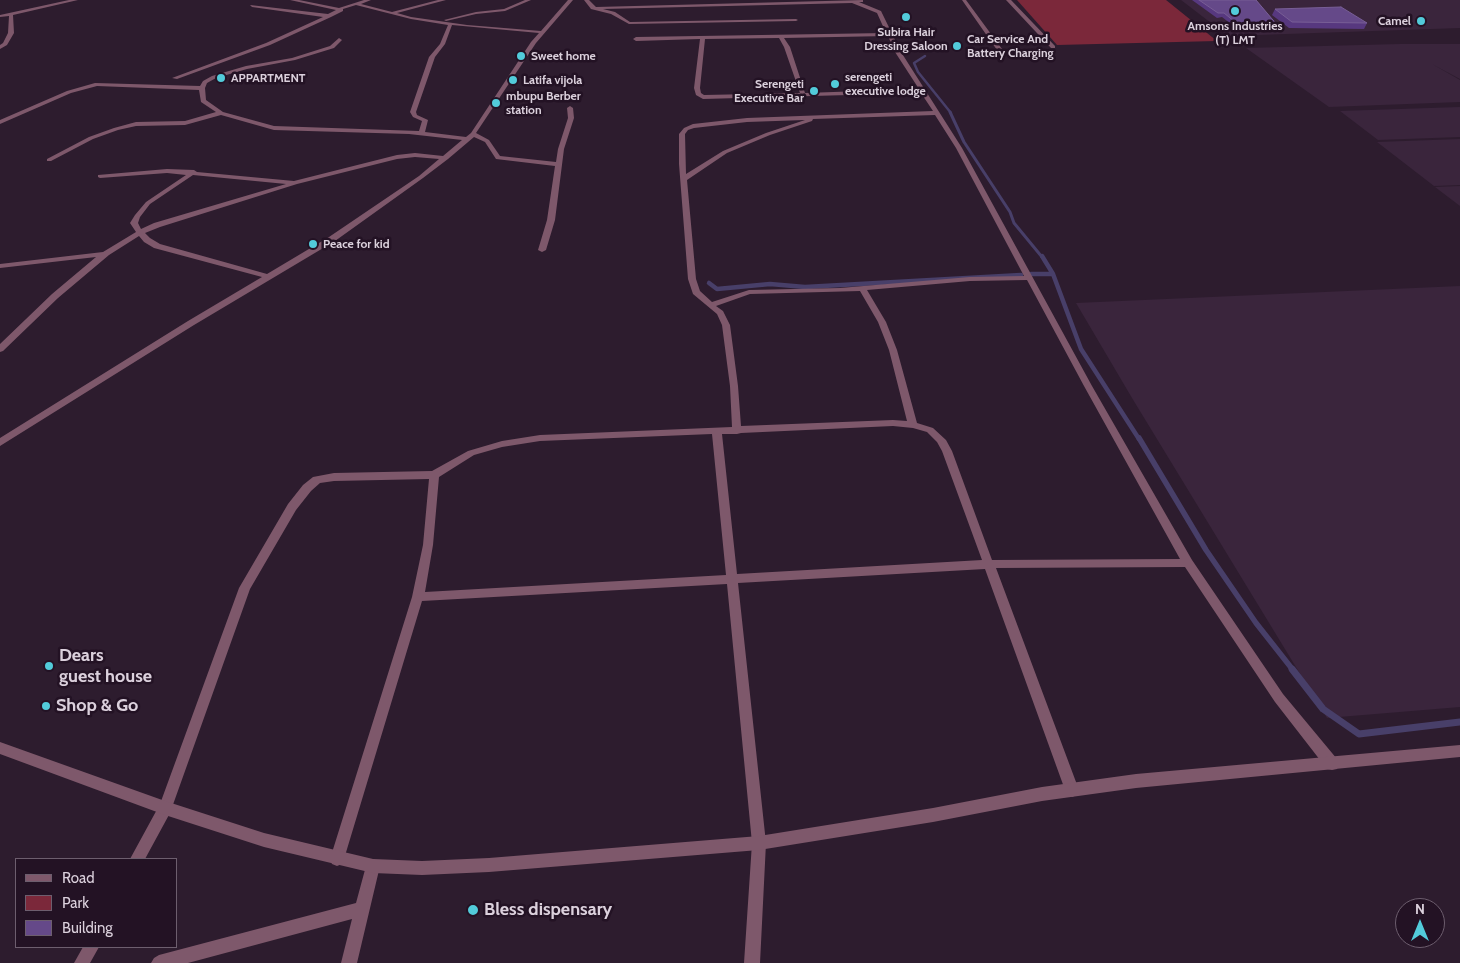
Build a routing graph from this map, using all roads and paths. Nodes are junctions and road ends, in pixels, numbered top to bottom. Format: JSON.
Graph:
{"nodes":[{"id":1,"x":76,"y":0,"type":"edge"},
{"id":2,"x":292,"y":0,"type":"edge"},
{"id":3,"x":369,"y":0,"type":"edge"},
{"id":4,"x":444,"y":0,"type":"edge"},
{"id":5,"x":529,"y":0,"type":"edge"},
{"id":6,"x":571,"y":0,"type":"edge"},
{"id":7,"x":586,"y":0,"type":"edge"},
{"id":8,"x":644,"y":0,"type":"edge"},
{"id":9,"x":784,"y":0,"type":"edge"},
{"id":10,"x":867,"y":0,"type":"edge"},
{"id":11,"x":964,"y":0,"type":"edge"},
{"id":12,"x":1008,"y":0,"type":"edge"},
{"id":13,"x":854,"y":2,"type":"junction"},
{"id":14,"x":357,"y":4,"type":"junction"},
{"id":15,"x":804,"y":4,"type":"junction"},
{"id":16,"x":252,"y":6,"type":"dead end"},
{"id":17,"x":664,"y":7,"type":"junction"},
{"id":18,"x":341,"y":8,"type":"junction"},
{"id":19,"x":593,"y":8,"type":"junction"},
{"id":20,"x":649,"y":8,"type":"junction"},
{"id":21,"x":388,"y":13,"type":"junction"},
{"id":22,"x":11,"y":14,"type":"junction"},
{"id":23,"x":1,"y":15,"type":"edge"},
{"id":24,"x":330,"y":16,"type":"junction"},
{"id":25,"x":796,"y":20,"type":"dead end"},
{"id":26,"x":442,"y":22,"type":"junction"},
{"id":27,"x":451,"y":23,"type":"junction"},
{"id":28,"x":666,"y":23,"type":"junction"},
{"id":29,"x":541,"y":32,"type":"junction"},
{"id":30,"x":890,"y":34,"type":"junction"},
{"id":31,"x":782,"y":36,"type":"junction"},
{"id":32,"x":703,"y":38,"type":"junction"},
{"id":33,"x":636,"y":39,"type":"dead end"},
{"id":34,"x":339,"y":40,"type":"dead end"},
{"id":35,"x":0,"y":47,"type":"edge"},
{"id":36,"x":1053,"y":47,"type":"dead end"},
{"id":37,"x":1000,"y":49,"type":"dead end"},
{"id":38,"x":175,"y":78,"type":"dead end"},
{"id":39,"x":202,"y":88,"type":"junction"},
{"id":40,"x":924,"y":91,"type":"junction"},
{"id":41,"x":803,"y":94,"type":"junction"},
{"id":42,"x":570,"y":108,"type":"dead end"},
{"id":43,"x":221,"y":112,"type":"junction"},
{"id":44,"x":938,"y":113,"type":"junction"},
{"id":45,"x":823,"y":116,"type":"junction"},
{"id":46,"x":0,"y":122,"type":"edge"},
{"id":47,"x":422,"y":133,"type":"junction"},
{"id":48,"x":471,"y":136,"type":"junction"},
{"id":49,"x":446,"y":158,"type":"junction"},
{"id":50,"x":48,"y":160,"type":"dead end"},
{"id":51,"x":559,"y":164,"type":"junction"},
{"id":52,"x":194,"y":172,"type":"junction"},
{"id":53,"x":100,"y":176,"type":"dead end"},
{"id":54,"x":683,"y":179,"type":"junction"},
{"id":55,"x":295,"y":183,"type":"junction"},
{"id":56,"x":139,"y":233,"type":"junction"},
{"id":57,"x":542,"y":250,"type":"dead end"},
{"id":58,"x":106,"y":253,"type":"junction"},
{"id":59,"x":0,"y":266,"type":"edge"},
{"id":60,"x":269,"y":277,"type":"junction"},
{"id":61,"x":1028,"y":278,"type":"junction"},
{"id":62,"x":862,"y":288,"type":"junction"},
{"id":63,"x":710,"y":305,"type":"junction"},
{"id":64,"x":0,"y":349,"type":"edge"},
{"id":65,"x":913,"y":425,"type":"junction"},
{"id":66,"x":737,"y":430,"type":"junction"},
{"id":67,"x":717,"y":432,"type":"junction"},
{"id":68,"x":0,"y":443,"type":"edge"},
{"id":69,"x":434,"y":475,"type":"junction"},
{"id":70,"x":1188,"y":563,"type":"junction"},
{"id":71,"x":989,"y":564,"type":"junction"},
{"id":72,"x":731,"y":578,"type":"junction"},
{"id":73,"x":418,"y":597,"type":"junction"},
{"id":74,"x":0,"y":748,"type":"edge"},
{"id":75,"x":1460,"y":751,"type":"edge"},
{"id":76,"x":1332,"y":764,"type":"junction"},
{"id":77,"x":1072,"y":790,"type":"junction"},
{"id":78,"x":165,"y":808,"type":"junction"},
{"id":79,"x":758,"y":843,"type":"junction"},
{"id":80,"x":139,"y":858,"type":"edge"},
{"id":81,"x":337,"y":859,"type":"junction"},
{"id":82,"x":373,"y":866,"type":"junction"},
{"id":83,"x":363,"y":909,"type":"junction"},
{"id":84,"x":90,"y":948,"type":"edge"},
{"id":85,"x":82,"y":963,"type":"edge"},
{"id":86,"x":159,"y":963,"type":"edge"},
{"id":87,"x":349,"y":963,"type":"edge"},
{"id":88,"x":752,"y":963,"type":"edge"}],
"edges":[{"from":1,"to":22,"type":"street"},
{"from":2,"to":18,"type":"street"},
{"from":3,"to":14,"type":"street"},
{"from":4,"to":21,"type":"street"},
{"from":5,"to":26,"type":"street"},
{"from":6,"to":29,"type":"street"},
{"from":7,"to":19,"type":"street"},
{"from":8,"to":20,"type":"street"},
{"from":9,"to":15,"type":"street"},
{"from":10,"to":13,"type":"street"},
{"from":11,"to":37,"type":"street"},
{"from":12,"to":36,"type":"street"},
{"from":13,"to":15,"type":"street"},
{"from":13,"to":30,"type":"street"},
{"from":14,"to":18,"type":"street"},
{"from":14,"to":21,"type":"street"},
{"from":15,"to":17,"type":"street"},
{"from":16,"to":24,"type":"street"},
{"from":17,"to":20,"type":"street"},
{"from":17,"to":28,"type":"street"},
{"from":18,"to":24,"type":"street"},
{"from":19,"to":20,"type":"street"},
{"from":19,"to":28,"type":"street"},
{"from":21,"to":26,"type":"street"},
{"from":22,"to":23,"type":"street"},
{"from":22,"to":35,"type":"street"},
{"from":24,"to":38,"type":"street"},
{"from":25,"to":28,"type":"street"},
{"from":26,"to":27,"type":"street"},
{"from":27,"to":29,"type":"street"},
{"from":27,"to":47,"type":"street"},
{"from":29,"to":48,"type":"street"},
{"from":30,"to":31,"type":"street"},
{"from":30,"to":40,"type":"street"},
{"from":31,"to":32,"type":"street"},
{"from":31,"to":41,"type":"street"},
{"from":32,"to":33,"type":"street"},
{"from":32,"to":41,"type":"street"},
{"from":34,"to":39,"type":"street"},
{"from":39,"to":43,"type":"street"},
{"from":39,"to":46,"type":"street"},
{"from":40,"to":41,"type":"street"},
{"from":40,"to":44,"type":"street"},
{"from":42,"to":51,"type":"street"},
{"from":43,"to":47,"type":"street"},
{"from":43,"to":50,"type":"street"},
{"from":44,"to":45,"type":"street"},
{"from":44,"to":61,"type":"street"},
{"from":45,"to":54,"type":"street"},
{"from":45,"to":54,"type":"street"},
{"from":47,"to":48,"type":"street"},
{"from":48,"to":49,"type":"street"},
{"from":48,"to":51,"type":"street"},
{"from":49,"to":55,"type":"street"},
{"from":49,"to":60,"type":"street"},
{"from":51,"to":57,"type":"street"},
{"from":52,"to":53,"type":"street"},
{"from":52,"to":55,"type":"street"},
{"from":52,"to":56,"type":"street"},
{"from":54,"to":63,"type":"street"},
{"from":55,"to":56,"type":"street"},
{"from":56,"to":58,"type":"street"},
{"from":56,"to":60,"type":"street"},
{"from":58,"to":59,"type":"street"},
{"from":58,"to":64,"type":"street"},
{"from":60,"to":68,"type":"street"},
{"from":61,"to":62,"type":"street"},
{"from":61,"to":70,"type":"street"},
{"from":62,"to":63,"type":"street"},
{"from":62,"to":65,"type":"street"},
{"from":63,"to":66,"type":"street"},
{"from":65,"to":66,"type":"street"},
{"from":65,"to":71,"type":"street"},
{"from":66,"to":67,"type":"street"},
{"from":67,"to":69,"type":"street"},
{"from":67,"to":72,"type":"street"},
{"from":69,"to":73,"type":"street"},
{"from":69,"to":78,"type":"street"},
{"from":70,"to":71,"type":"street"},
{"from":70,"to":76,"type":"street"},
{"from":71,"to":72,"type":"street"},
{"from":71,"to":77,"type":"street"},
{"from":72,"to":73,"type":"street"},
{"from":72,"to":79,"type":"street"},
{"from":73,"to":81,"type":"street"},
{"from":74,"to":78,"type":"street"},
{"from":75,"to":76,"type":"street"},
{"from":76,"to":77,"type":"street"},
{"from":77,"to":79,"type":"street"},
{"from":78,"to":80,"type":"street"},
{"from":78,"to":81,"type":"street"},
{"from":79,"to":82,"type":"street"},
{"from":79,"to":88,"type":"street"},
{"from":81,"to":82,"type":"street"},
{"from":82,"to":83,"type":"street"},
{"from":83,"to":86,"type":"street"},
{"from":83,"to":87,"type":"street"},
{"from":84,"to":85,"type":"street"}]}
